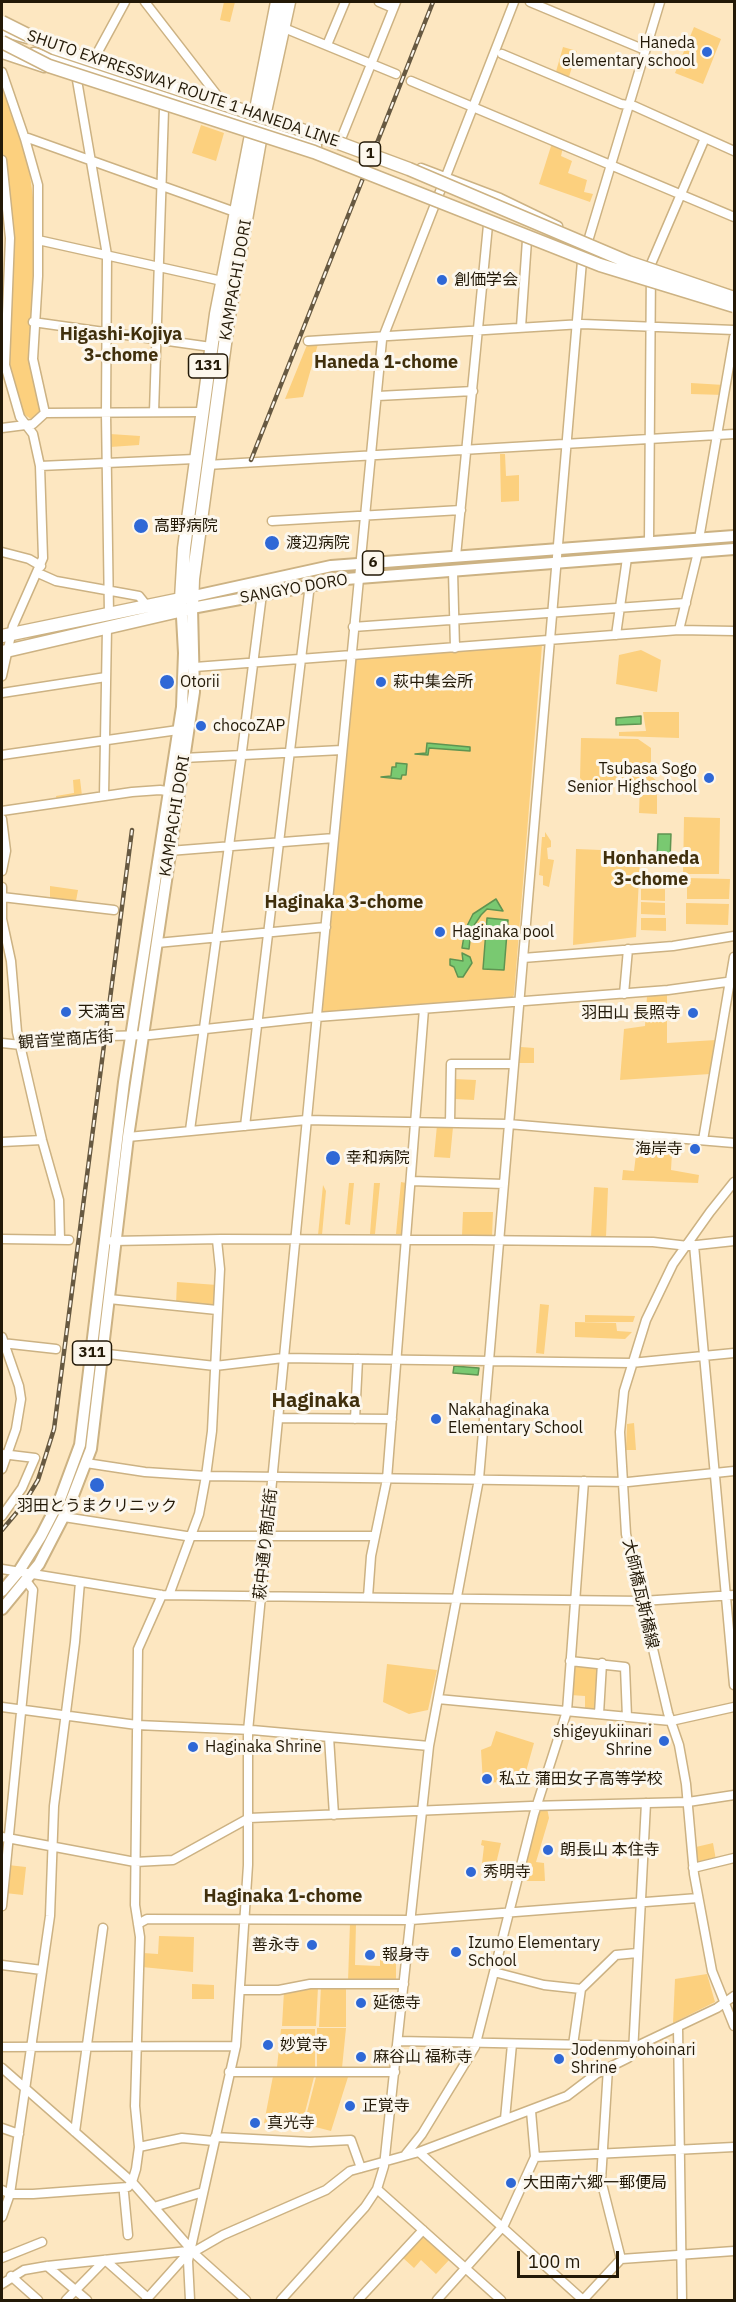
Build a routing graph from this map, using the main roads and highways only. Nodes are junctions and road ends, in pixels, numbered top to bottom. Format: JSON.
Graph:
{"nodes":[{"id":1,"x":277,"y":2,"type":"edge"},
{"id":2,"x":290,"y":2,"type":"edge"},
{"id":3,"x":2,"y":24,"type":"edge"},
{"id":4,"x":2,"y":38,"type":"edge"},
{"id":5,"x":2,"y":42,"type":"edge"},
{"id":6,"x":84,"y":68,"type":"junction"},
{"id":7,"x":258,"y":124,"type":"junction"},
{"id":8,"x":317,"y":144,"type":"junction"},
{"id":9,"x":567,"y":237,"type":"junction"},
{"id":10,"x":562,"y":250,"type":"junction"},
{"id":11,"x":735,"y":298,"type":"edge"},
{"id":12,"x":735,"y":308,"type":"edge"},
{"id":13,"x":731,"y":535,"type":"edge"},
{"id":14,"x":735,"y":549,"type":"edge"},
{"id":15,"x":187,"y":603,"type":"junction"},
{"id":16,"x":7,"y":635,"type":"edge"},
{"id":17,"x":4,"y":652,"type":"edge"},
{"id":18,"x":173,"y":792,"type":"junction"},
{"id":19,"x":137,"y":1036,"type":"junction"},
{"id":20,"x":110,"y":1241,"type":"junction"},
{"id":21,"x":98,"y":1353,"type":"junction"},
{"id":22,"x":10,"y":1570,"type":"edge"},
{"id":23,"x":2,"y":1591,"type":"edge"},
{"id":24,"x":2,"y":1609,"type":"edge"}],
"edges":[{"from":1,"to":7,"type":"highway","name":"KAMPACHI DORI","number":"131"},
{"from":2,"to":7,"type":"highway","name":"KAMPACHI DORI","number":"131"},
{"from":3,"to":6,"type":"highway"},
{"from":3,"to":9,"type":"highway","name":"SHUTO EXPRESSWAY ROUTE 1 HANEDA LINE","number":"1","bridge":true},
{"from":4,"to":6,"type":"highway","bridge":true},
{"from":5,"to":10,"type":"highway","name":"SHUTO EXPRESSWAY ROUTE 1 HANEDA LINE","number":"1","bridge":true},
{"from":6,"to":7,"type":"highway"},
{"from":7,"to":8,"type":"highway"},
{"from":7,"to":15,"type":"highway","name":"KAMPACHI DORI","number":"131"},
{"from":7,"to":15,"type":"highway","name":"KAMPACHI DORI","number":"131"},
{"from":8,"to":9,"type":"highway","bridge":true},
{"from":8,"to":10,"type":"highway","bridge":true},
{"from":9,"to":11,"type":"highway","name":"SHUTO EXPRESSWAY ROUTE 1 HANEDA LINE","number":"1","bridge":true},
{"from":10,"to":12,"type":"highway","name":"SHUTO EXPRESSWAY ROUTE 1 HANEDA LINE","number":"1","bridge":true},
{"from":13,"to":15,"type":"main road","name":"SANGYO DORO","number":"6"},
{"from":14,"to":15,"type":"main road","name":"SANGYO DORO","number":"6"},
{"from":15,"to":16,"type":"highway","name":"SANGYO DORO"},
{"from":15,"to":17,"type":"highway","name":"SANGYO DORO"},
{"from":15,"to":18,"type":"main road","name":"KAMPACHI DORI","number":"311"},
{"from":15,"to":18,"type":"main road","name":"KAMPACHI DORI","number":"311"},
{"from":18,"to":19,"type":"main road","name":"KAMPACHI DORI","number":"311"},
{"from":18,"to":19,"type":"main road","name":"KAMPACHI DORI","number":"311"},
{"from":19,"to":20,"type":"main road","name":"KAMPACHI DORI","number":"311"},
{"from":19,"to":20,"type":"main road","name":"KAMPACHI DORI","number":"311"},
{"from":20,"to":21,"type":"main road","name":"KAMPACHI DORI","number":"311"},
{"from":20,"to":21,"type":"main road","name":"KAMPACHI DORI","number":"311"},
{"from":21,"to":22,"type":"main road","name":"KAMPACHI DORI","number":"311"},
{"from":21,"to":24,"type":"main road","name":"KAMPACHI DORI","number":"311"},
{"from":22,"to":23,"type":"main road","name":"KAMPACHI DORI","number":"311"}]}
